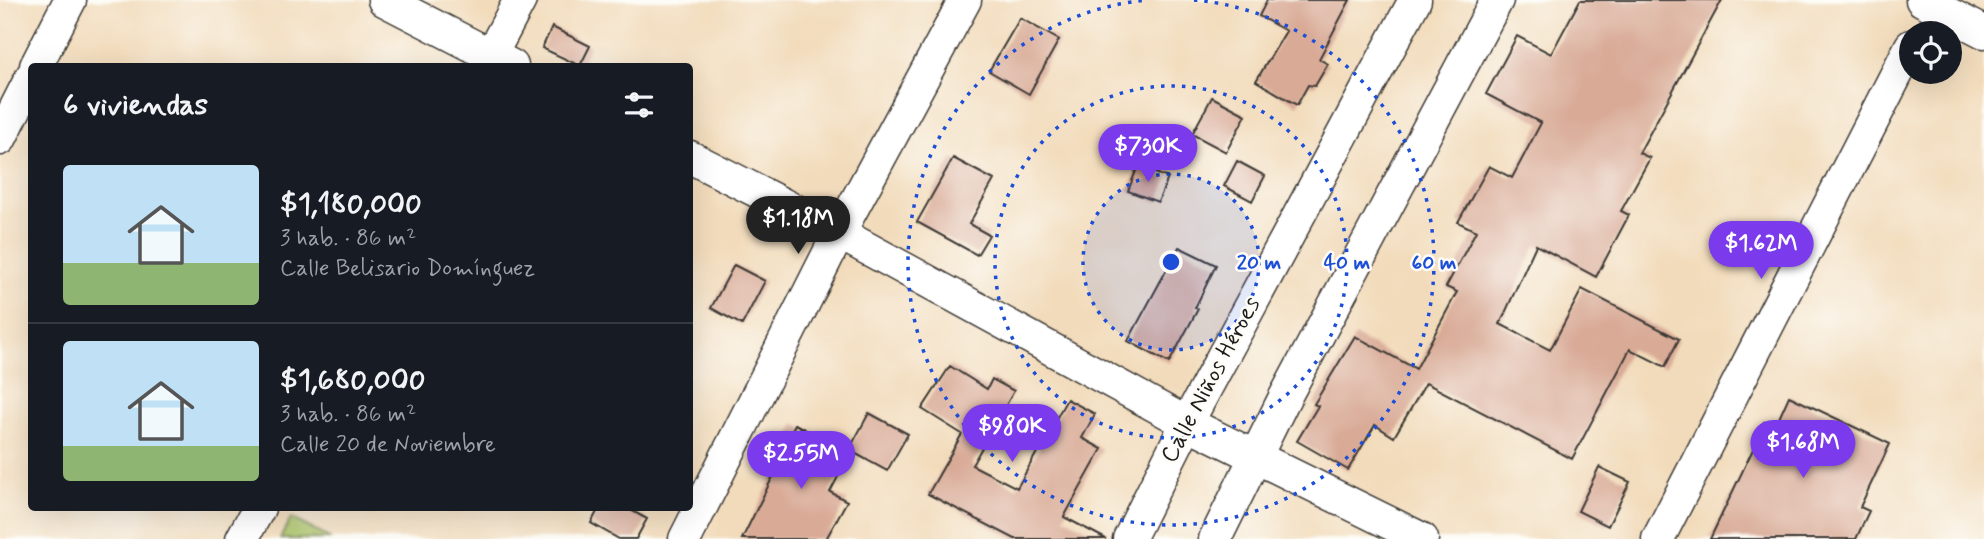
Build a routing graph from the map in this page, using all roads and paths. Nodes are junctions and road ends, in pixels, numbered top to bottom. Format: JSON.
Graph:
{"nodes":[{"id":1,"x":70,"y":0,"type":"edge"},
{"id":2,"x":384,"y":0,"type":"edge"},
{"id":3,"x":520,"y":0,"type":"edge"},
{"id":4,"x":965,"y":0,"type":"edge"},
{"id":5,"x":1415,"y":0,"type":"edge"},
{"id":6,"x":1497,"y":0,"type":"edge"},
{"id":7,"x":1929,"y":2,"type":"edge"},
{"id":8,"x":1922,"y":21,"type":"edge"},
{"id":9,"x":1984,"y":32,"type":"edge"},
{"id":10,"x":38,"y":63,"type":"edge"},
{"id":11,"x":496,"y":63,"type":"edge"},
{"id":12,"x":1899,"y":69,"type":"edge"},
{"id":13,"x":28,"y":84,"type":"edge"},
{"id":14,"x":0,"y":139,"type":"edge"},
{"id":15,"x":693,"y":159,"type":"edge"},
{"id":16,"x":839,"y":233,"type":"junction"},
{"id":17,"x":1187,"y":423,"type":"junction"},
{"id":18,"x":1255,"y":456,"type":"junction"},
{"id":19,"x":257,"y":511,"type":"edge"},
{"id":20,"x":242,"y":539,"type":"edge"},
{"id":21,"x":685,"y":539,"type":"edge"},
{"id":22,"x":1129,"y":539,"type":"edge"},
{"id":23,"x":1214,"y":539,"type":"edge"},
{"id":24,"x":1422,"y":539,"type":"edge"},
{"id":25,"x":1658,"y":539,"type":"edge"}],
"edges":[{"from":1,"to":10,"type":"street"},
{"from":2,"to":11,"type":"street"},
{"from":3,"to":11,"type":"street"},
{"from":4,"to":16,"type":"street"},
{"from":5,"to":17,"type":"street","name":"Calle Niños Héroes"},
{"from":6,"to":18,"type":"street"},
{"from":7,"to":8,"type":"street"},
{"from":7,"to":9,"type":"street"},
{"from":12,"to":25,"type":"street"},
{"from":13,"to":14,"type":"street"},
{"from":15,"to":16,"type":"street"},
{"from":16,"to":17,"type":"street"},
{"from":16,"to":21,"type":"street"},
{"from":17,"to":18,"type":"street"},
{"from":17,"to":22,"type":"street","name":"Calle Niños Héroes"},
{"from":18,"to":23,"type":"street"},
{"from":18,"to":24,"type":"street"},
{"from":19,"to":20,"type":"street"}]}
